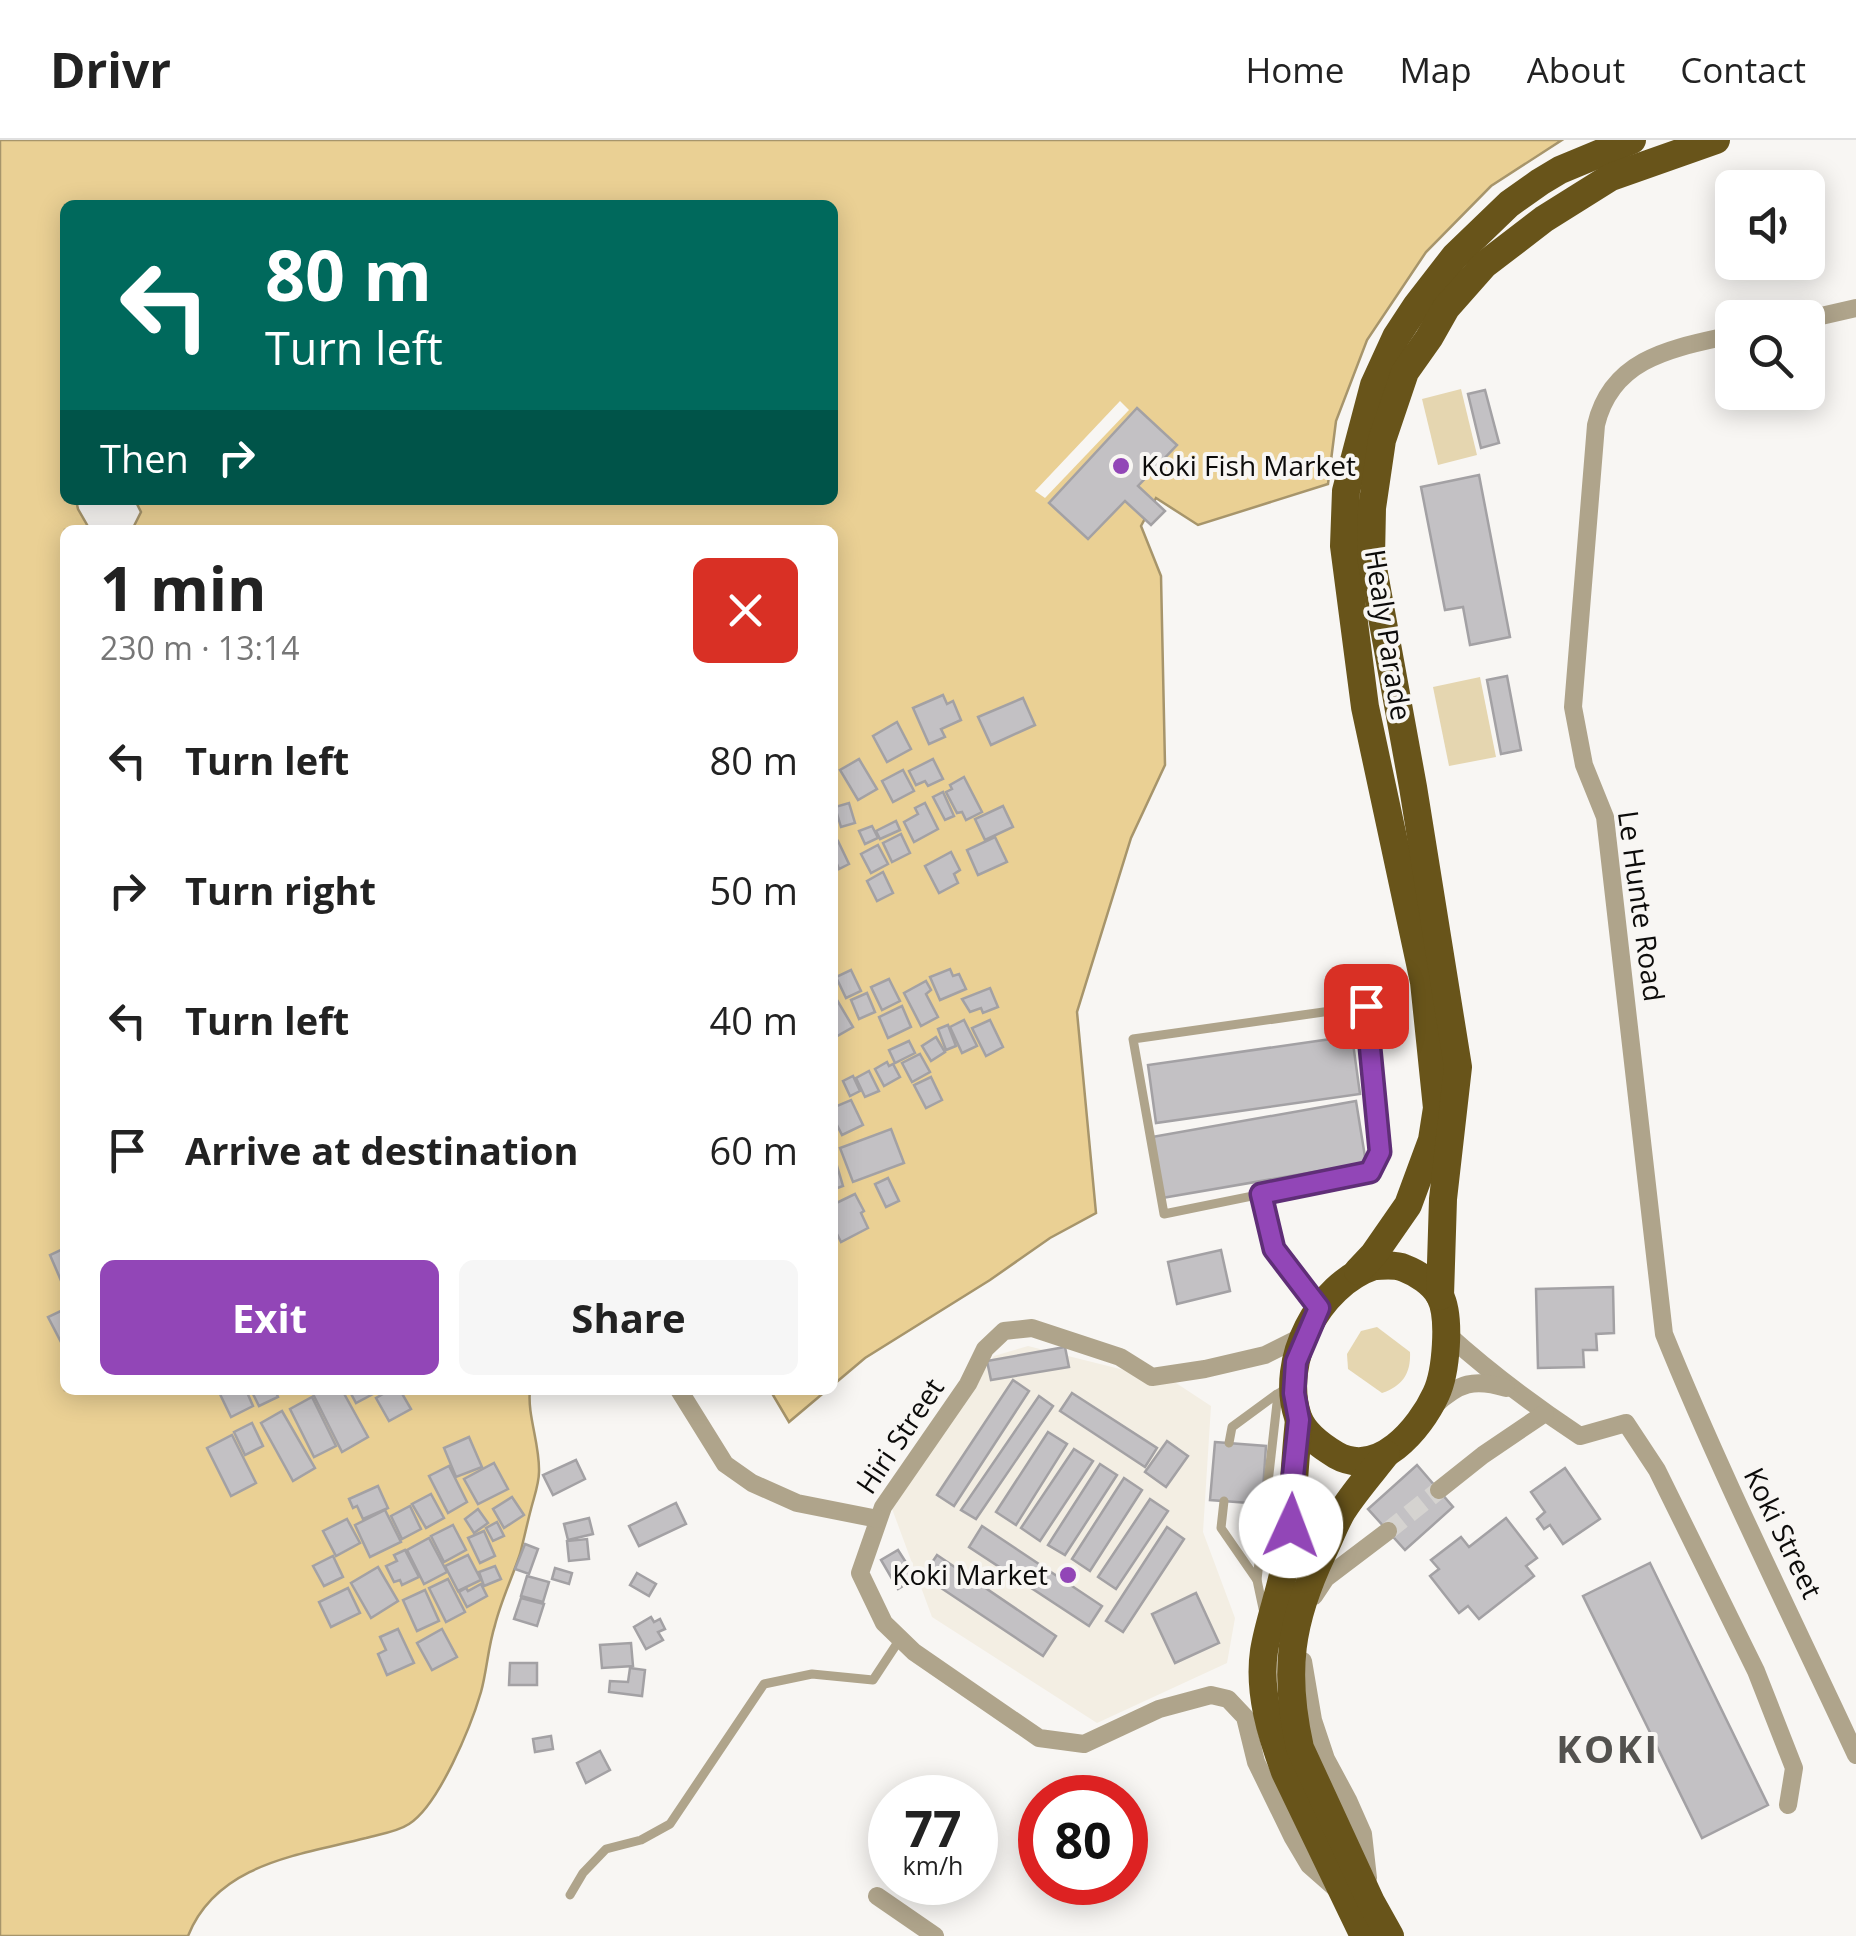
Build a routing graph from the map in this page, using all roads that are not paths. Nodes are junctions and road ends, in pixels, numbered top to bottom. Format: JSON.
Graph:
{"nodes":[{"id":1,"x":1632,"y":140,"type":"edge"},
{"id":2,"x":1716,"y":140,"type":"edge"},
{"id":3,"x":1856,"y":308,"type":"edge"},
{"id":4,"x":1825,"y":315,"type":"edge"},
{"id":5,"x":1715,"y":339,"type":"edge"},
{"id":6,"x":1261,"y":1194,"type":"junction"},
{"id":7,"x":1358,"y":1271,"type":"junction"},
{"id":8,"x":1440,"y":1296,"type":"junction"},
{"id":9,"x":1313,"y":1321,"type":"junction"},
{"id":10,"x":1446,"y":1333,"type":"junction"},
{"id":11,"x":1664,"y":1334,"type":"joint"},
{"id":12,"x":1286,"y":1388,"type":"junction"},
{"id":13,"x":1516,"y":1390,"type":"junction"},
{"id":14,"x":682,"y":1395,"type":"edge"},
{"id":15,"x":1546,"y":1413,"type":"junction"},
{"id":16,"x":1422,"y":1416,"type":"junction"},
{"id":17,"x":1299,"y":1420,"type":"junction"},
{"id":18,"x":1229,"y":1443,"type":"dead end"},
{"id":19,"x":1386,"y":1454,"type":"junction"},
{"id":20,"x":1439,"y":1490,"type":"tunnel mouth"},
{"id":21,"x":1224,"y":1501,"type":"dead end"},
{"id":22,"x":878,"y":1519,"type":"junction"},
{"id":23,"x":1388,"y":1531,"type":"tunnel mouth"},
{"id":24,"x":1257,"y":1580,"type":"junction"},
{"id":25,"x":1268,"y":1630,"type":"junction"},
{"id":26,"x":900,"y":1639,"type":"junction"},
{"id":27,"x":1856,"y":1755,"type":"edge"},
{"id":28,"x":1788,"y":1805,"type":"dead end"},
{"id":29,"x":570,"y":1895,"type":"dead end"},
{"id":30,"x":1358,"y":1900,"type":"junction"},
{"id":31,"x":890,"y":1905,"type":"edge"},
{"id":32,"x":934,"y":1936,"type":"edge"},
{"id":33,"x":1364,"y":1936,"type":"edge"},
{"id":34,"x":1390,"y":1936,"type":"edge"}],
"edges":[{"from":1,"to":7,"type":"highway","name":"Healy Parade"},
{"from":2,"to":8,"type":"highway","name":"Healy Parade"},
{"from":3,"to":4,"type":"street"},
{"from":5,"to":11,"type":"street","name":"Le Hunte Road"},
{"from":6,"to":6,"type":"lane"},
{"from":6,"to":9,"type":"lane"},
{"from":7,"to":8,"type":"highway"},
{"from":7,"to":9,"type":"highway"},
{"from":8,"to":10,"type":"highway"},
{"from":9,"to":12,"type":"highway"},
{"from":9,"to":22,"type":"street","name":"Hiri Street"},
{"from":10,"to":13,"type":"street"},
{"from":10,"to":16,"type":"highway"},
{"from":11,"to":27,"type":"street","name":"Koki Street"},
{"from":12,"to":17,"type":"highway"},
{"from":12,"to":18,"type":"lane"},
{"from":12,"to":24,"type":"lane"},
{"from":13,"to":15,"type":"street"},
{"from":13,"to":16,"type":"street"},
{"from":14,"to":22,"type":"street"},
{"from":15,"to":20,"type":"street"},
{"from":15,"to":28,"type":"street"},
{"from":16,"to":19,"type":"highway"},
{"from":17,"to":19,"type":"highway"},
{"from":17,"to":25,"type":"highway"},
{"from":19,"to":30,"type":"highway"},
{"from":21,"to":24,"type":"lane"},
{"from":22,"to":26,"type":"street","name":"Hiri Street"},
{"from":23,"to":30,"type":"street"},
{"from":24,"to":25,"type":"lane"},
{"from":25,"to":30,"type":"highway"},
{"from":26,"to":29,"type":"lane"},
{"from":26,"to":30,"type":"street","name":"Hiri Street"},
{"from":30,"to":33,"type":"highway"},
{"from":30,"to":34,"type":"highway"},
{"from":31,"to":32,"type":"street"}]}
